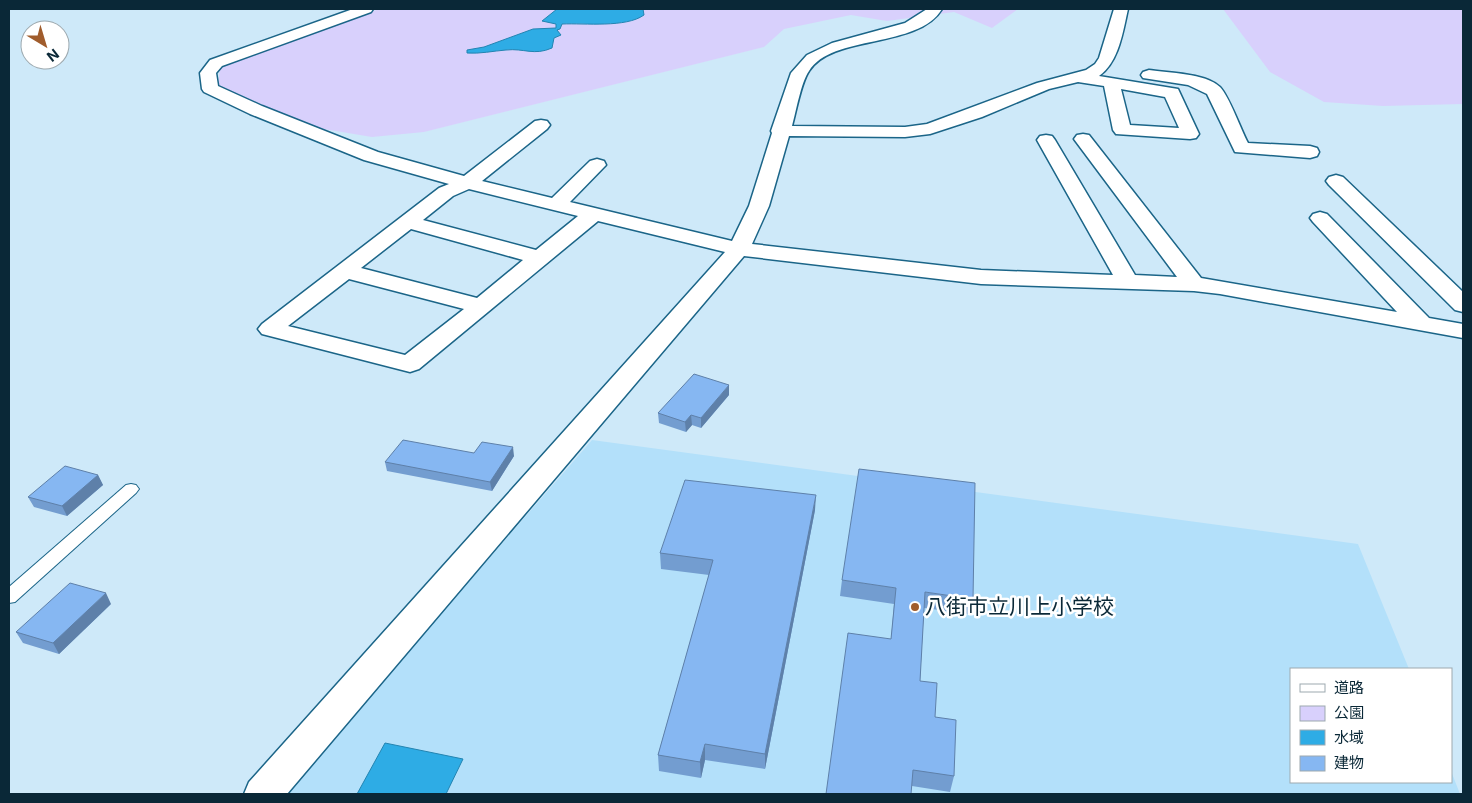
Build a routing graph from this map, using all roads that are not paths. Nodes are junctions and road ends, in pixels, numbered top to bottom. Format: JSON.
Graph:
{"nodes":[{"id":1,"x":366,"y":9,"type":"edge"},
{"id":2,"x":935,"y":9,"type":"edge"},
{"id":3,"x":1121,"y":9,"type":"edge"},
{"id":4,"x":1101,"y":67,"type":"junction"},
{"id":5,"x":1078,"y":77,"type":"junction"},
{"id":6,"x":1110,"y":82,"type":"junction"},
{"id":7,"x":541,"y":125,"type":"dead end"},
{"id":8,"x":780,"y":131,"type":"junction"},
{"id":9,"x":1083,"y":139,"type":"dead end"},
{"id":10,"x":1046,"y":140,"type":"dead end"},
{"id":11,"x":1310,"y":152,"type":"dead end"},
{"id":12,"x":597,"y":166,"type":"dead end"},
{"id":13,"x":1336,"y":181,"type":"dead end"},
{"id":14,"x":467,"y":183,"type":"junction"},
{"id":15,"x":556,"y":204,"type":"junction"},
{"id":16,"x":594,"y":213,"type":"junction"},
{"id":17,"x":1320,"y":218,"type":"dead end"},
{"id":18,"x":407,"y":222,"type":"junction"},
{"id":19,"x":739,"y":249,"type":"junction"},
{"id":20,"x":539,"y":258,"type":"junction"},
{"id":21,"x":345,"y":271,"type":"junction"},
{"id":22,"x":1128,"y":282,"type":"junction"},
{"id":23,"x":1194,"y":284,"type":"junction"},
{"id":24,"x":1463,"y":305,"type":"edge"},
{"id":25,"x":481,"y":306,"type":"junction"},
{"id":26,"x":1421,"y":323,"type":"junction"},
{"id":27,"x":1463,"y":330,"type":"edge"},
{"id":28,"x":131,"y":489,"type":"dead end"},
{"id":29,"x":9,"y":597,"type":"edge"},
{"id":30,"x":263,"y":794,"type":"edge"}],
"edges":[{"from":1,"to":14,"type":"street"},
{"from":2,"to":8,"type":"street"},
{"from":3,"to":4,"type":"street"},
{"from":4,"to":5,"type":"street"},
{"from":4,"to":11,"type":"street"},
{"from":5,"to":6,"type":"street"},
{"from":5,"to":8,"type":"street"},
{"from":6,"to":6,"type":"street"},
{"from":7,"to":14,"type":"street"},
{"from":8,"to":19,"type":"street"},
{"from":9,"to":23,"type":"street"},
{"from":10,"to":22,"type":"street"},
{"from":12,"to":15,"type":"street"},
{"from":13,"to":24,"type":"street"},
{"from":14,"to":15,"type":"street"},
{"from":14,"to":18,"type":"street"},
{"from":15,"to":16,"type":"street"},
{"from":16,"to":19,"type":"street"},
{"from":16,"to":20,"type":"street"},
{"from":17,"to":26,"type":"street"},
{"from":18,"to":20,"type":"street"},
{"from":18,"to":21,"type":"street"},
{"from":19,"to":22,"type":"street"},
{"from":19,"to":30,"type":"street"},
{"from":20,"to":25,"type":"street"},
{"from":21,"to":25,"type":"street"},
{"from":21,"to":25,"type":"street"},
{"from":22,"to":23,"type":"street"},
{"from":23,"to":26,"type":"street"},
{"from":26,"to":27,"type":"street"},
{"from":28,"to":29,"type":"lane"}]}
